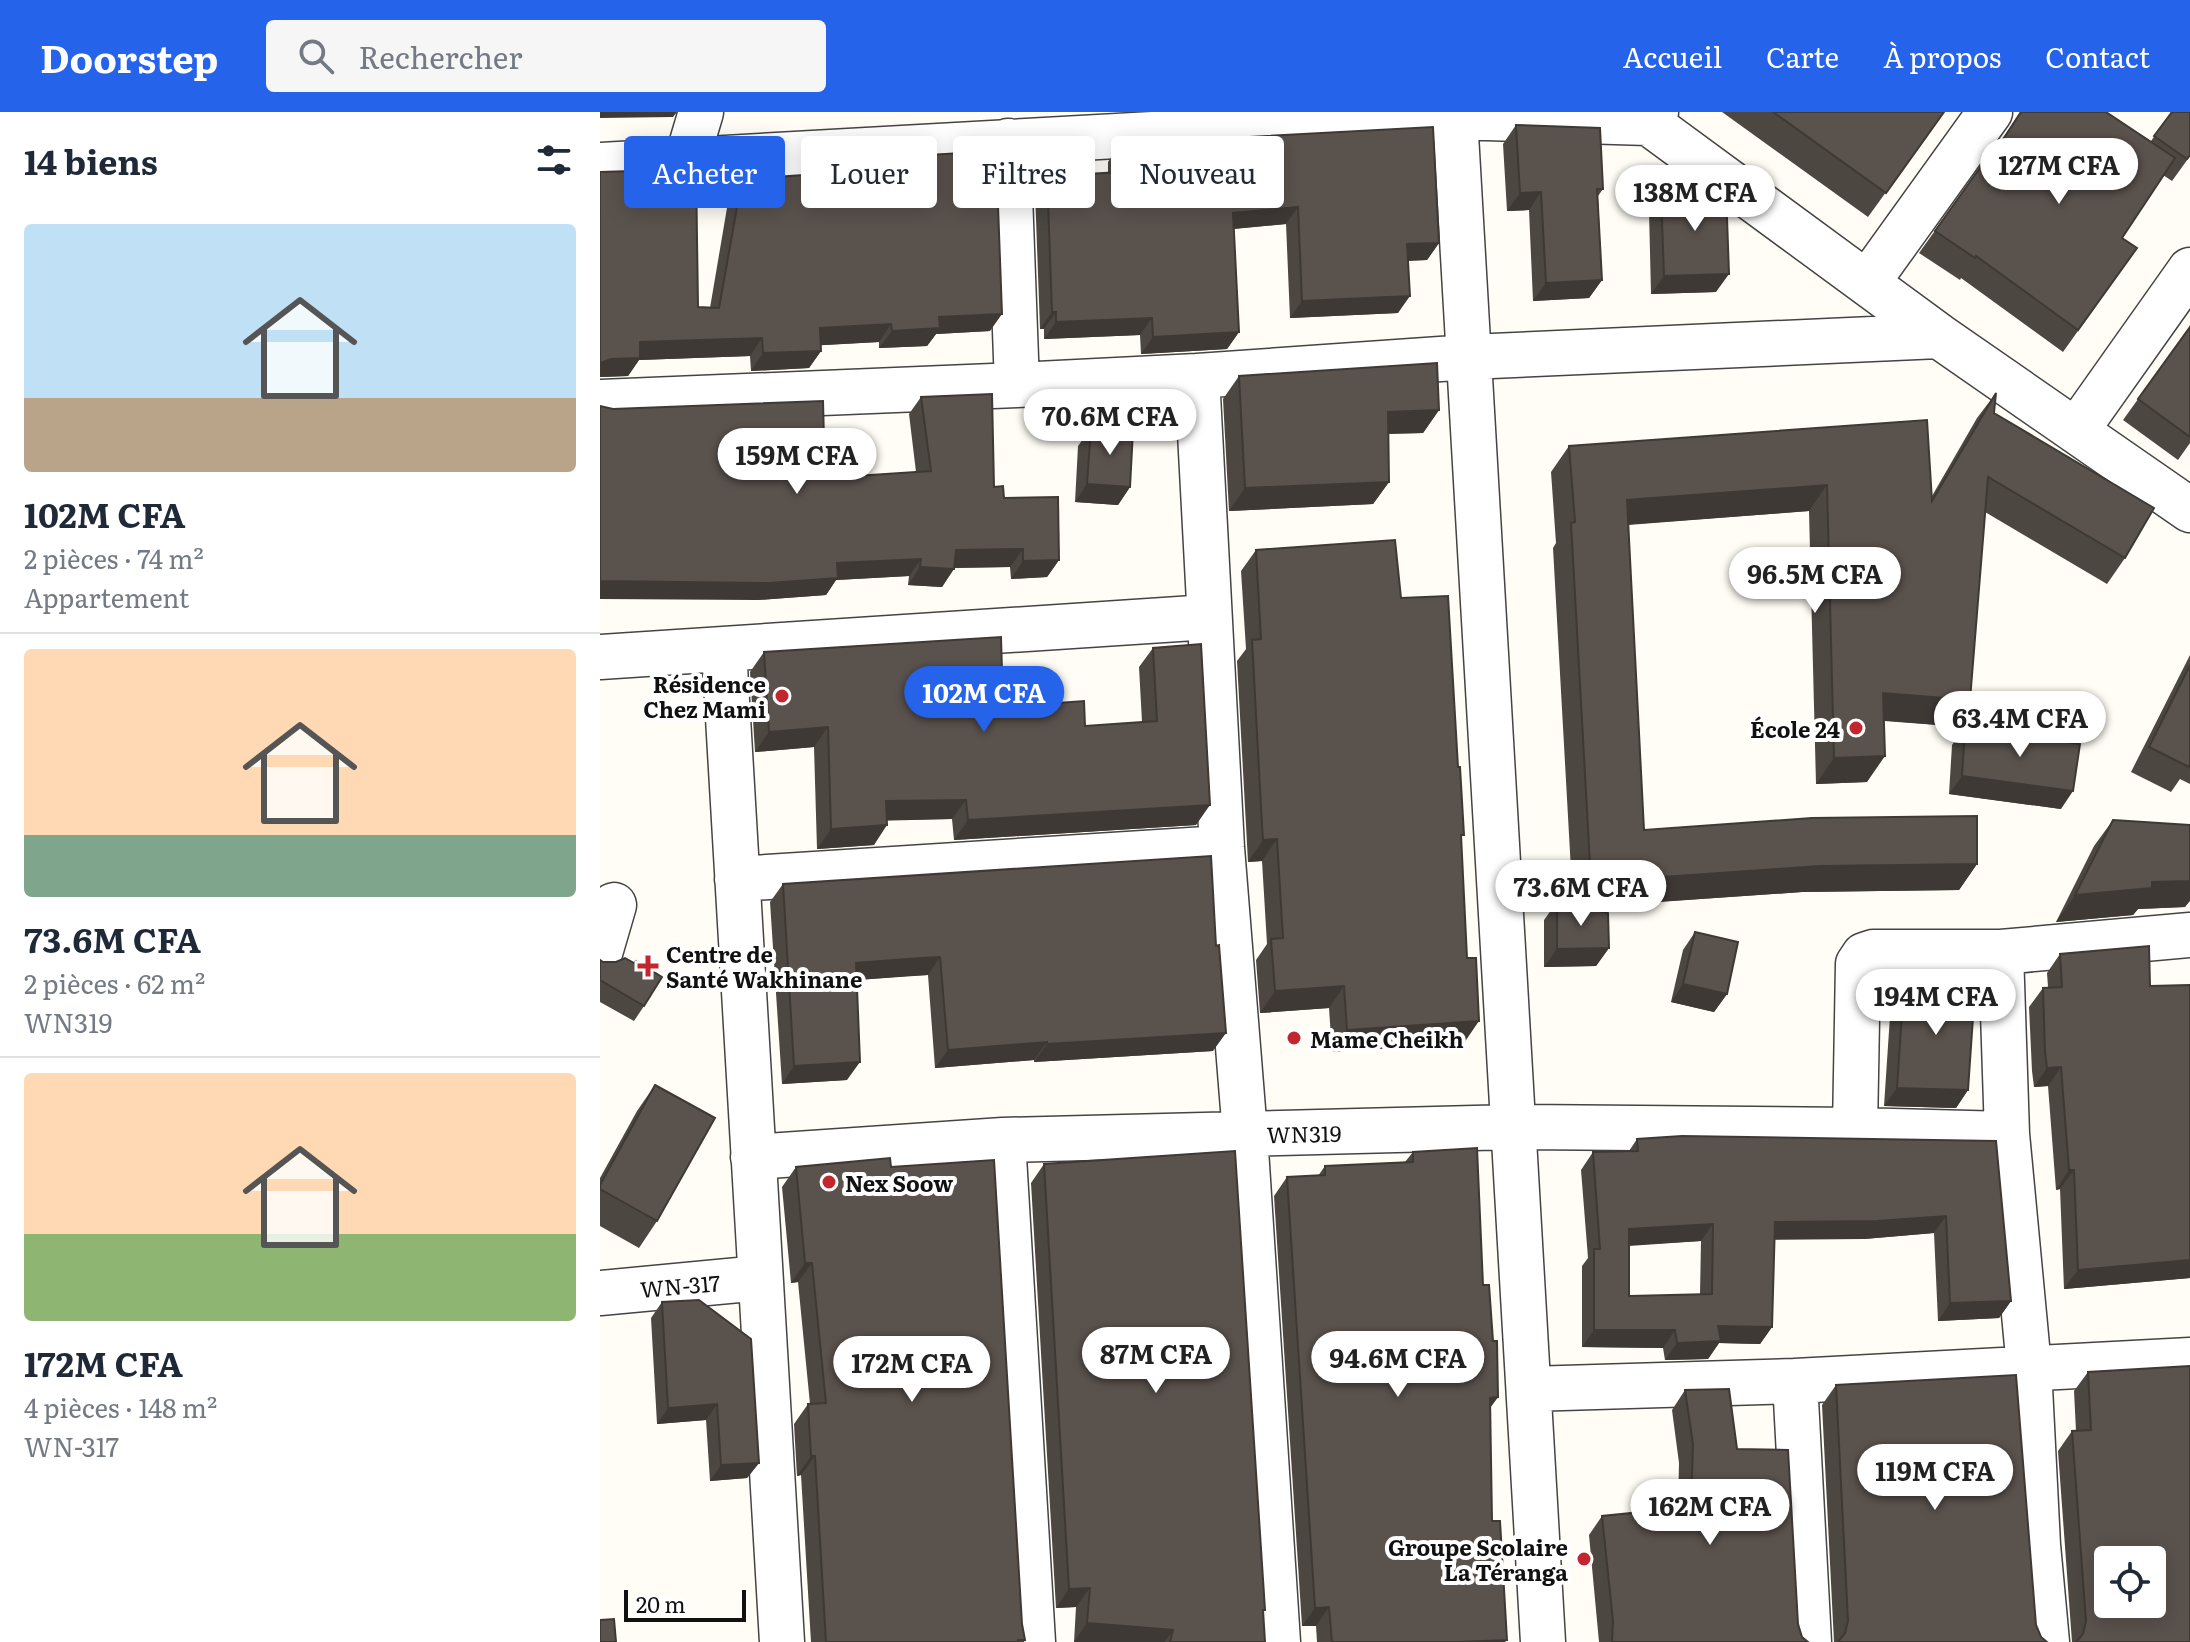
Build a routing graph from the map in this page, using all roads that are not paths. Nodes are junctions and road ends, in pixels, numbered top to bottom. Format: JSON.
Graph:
{"nodes":[{"id":1,"x":701,"y":112,"type":"edge"},
{"id":2,"x":1990,"y":112,"type":"edge"},
{"id":3,"x":1450,"y":114,"type":"edge"},
{"id":4,"x":1646,"y":116,"type":"edge"},
{"id":5,"x":965,"y":128,"type":"edge"},
{"id":6,"x":694,"y":136,"type":"edge"},
{"id":7,"x":991,"y":136,"type":"edge"},
{"id":8,"x":1090,"y":136,"type":"edge"},
{"id":9,"x":785,"y":148,"type":"edge"},
{"id":10,"x":624,"y":163,"type":"edge"},
{"id":11,"x":600,"y":165,"type":"edge"},
{"id":12,"x":1010,"y":208,"type":"edge"},
{"id":13,"x":2190,"y":270,"type":"edge"},
{"id":14,"x":1867,"y":283,"type":"junction"},
{"id":15,"x":1939,"y":336,"type":"junction"},
{"id":16,"x":1469,"y":357,"type":"junction"},
{"id":17,"x":1197,"y":376,"type":"junction"},
{"id":18,"x":1017,"y":385,"type":"junction"},
{"id":19,"x":600,"y":402,"type":"edge"},
{"id":20,"x":2076,"y":431,"type":"junction"},
{"id":21,"x":2190,"y":510,"type":"edge"},
{"id":22,"x":1209,"y":617,"type":"junction"},
{"id":23,"x":724,"y":649,"type":"junction"},
{"id":24,"x":600,"y":657,"type":"edge"},
{"id":25,"x":1222,"y":848,"type":"junction"},
{"id":26,"x":737,"y":879,"type":"junction"},
{"id":27,"x":614,"y":905,"type":"dead end"},
{"id":28,"x":2190,"y":927,"type":"edge"},
{"id":29,"x":2190,"y":935,"type":"edge"},
{"id":30,"x":2001,"y":952,"type":"junction"},
{"id":31,"x":600,"y":953,"type":"edge"},
{"id":32,"x":1513,"y":1127,"type":"junction"},
{"id":33,"x":1855,"y":1130,"type":"junction"},
{"id":34,"x":1245,"y":1134,"type":"junction"},
{"id":35,"x":2007,"y":1134,"type":"junction"},
{"id":36,"x":1003,"y":1140,"type":"junction"},
{"id":37,"x":753,"y":1157,"type":"junction"},
{"id":38,"x":760,"y":1278,"type":"junction"},
{"id":39,"x":600,"y":1293,"type":"edge"},
{"id":40,"x":2190,"y":1360,"type":"edge"},
{"id":41,"x":2029,"y":1367,"type":"junction"},
{"id":42,"x":1795,"y":1381,"type":"junction"},
{"id":43,"x":1529,"y":1389,"type":"junction"},
{"id":44,"x":782,"y":1642,"type":"edge"},
{"id":45,"x":1033,"y":1642,"type":"edge"},
{"id":46,"x":1278,"y":1642,"type":"edge"},
{"id":47,"x":1543,"y":1642,"type":"edge"},
{"id":48,"x":1809,"y":1642,"type":"edge"},
{"id":49,"x":2047,"y":1642,"type":"edge"}],
"edges":[{"from":1,"to":6,"type":"street"},
{"from":2,"to":14,"type":"street"},
{"from":3,"to":4,"type":"street"},
{"from":3,"to":8,"type":"street"},
{"from":3,"to":16,"type":"street"},
{"from":4,"to":14,"type":"street"},
{"from":5,"to":7,"type":"street"},
{"from":5,"to":9,"type":"street"},
{"from":10,"to":11,"type":"street"},
{"from":12,"to":18,"type":"street"},
{"from":13,"to":20,"type":"street"},
{"from":14,"to":15,"type":"street"},
{"from":15,"to":16,"type":"street"},
{"from":15,"to":20,"type":"street"},
{"from":16,"to":17,"type":"street"},
{"from":16,"to":32,"type":"street"},
{"from":17,"to":18,"type":"street"},
{"from":17,"to":22,"type":"street"},
{"from":18,"to":19,"type":"street"},
{"from":20,"to":21,"type":"street"},
{"from":22,"to":23,"type":"street"},
{"from":22,"to":25,"type":"street"},
{"from":23,"to":24,"type":"street"},
{"from":23,"to":26,"type":"street"},
{"from":25,"to":26,"type":"street"},
{"from":25,"to":34,"type":"street"},
{"from":26,"to":37,"type":"street"},
{"from":27,"to":31,"type":"street"},
{"from":28,"to":29,"type":"street"},
{"from":29,"to":30,"type":"street"},
{"from":30,"to":33,"type":"street"},
{"from":30,"to":35,"type":"street"},
{"from":32,"to":33,"type":"street","name":"WN319"},
{"from":32,"to":34,"type":"street","name":"WN319"},
{"from":32,"to":43,"type":"street"},
{"from":33,"to":35,"type":"street","name":"WN319"},
{"from":34,"to":36,"type":"street","name":"WN319"},
{"from":34,"to":46,"type":"street"},
{"from":35,"to":41,"type":"street"},
{"from":36,"to":37,"type":"street","name":"WN319"},
{"from":36,"to":45,"type":"street"},
{"from":37,"to":38,"type":"street"},
{"from":38,"to":39,"type":"street","name":"WN-317","number":"WN-317"},
{"from":38,"to":44,"type":"street"},
{"from":40,"to":41,"type":"street"},
{"from":41,"to":42,"type":"street"},
{"from":41,"to":49,"type":"street"},
{"from":42,"to":43,"type":"street"},
{"from":42,"to":48,"type":"street"},
{"from":43,"to":47,"type":"street"}]}
